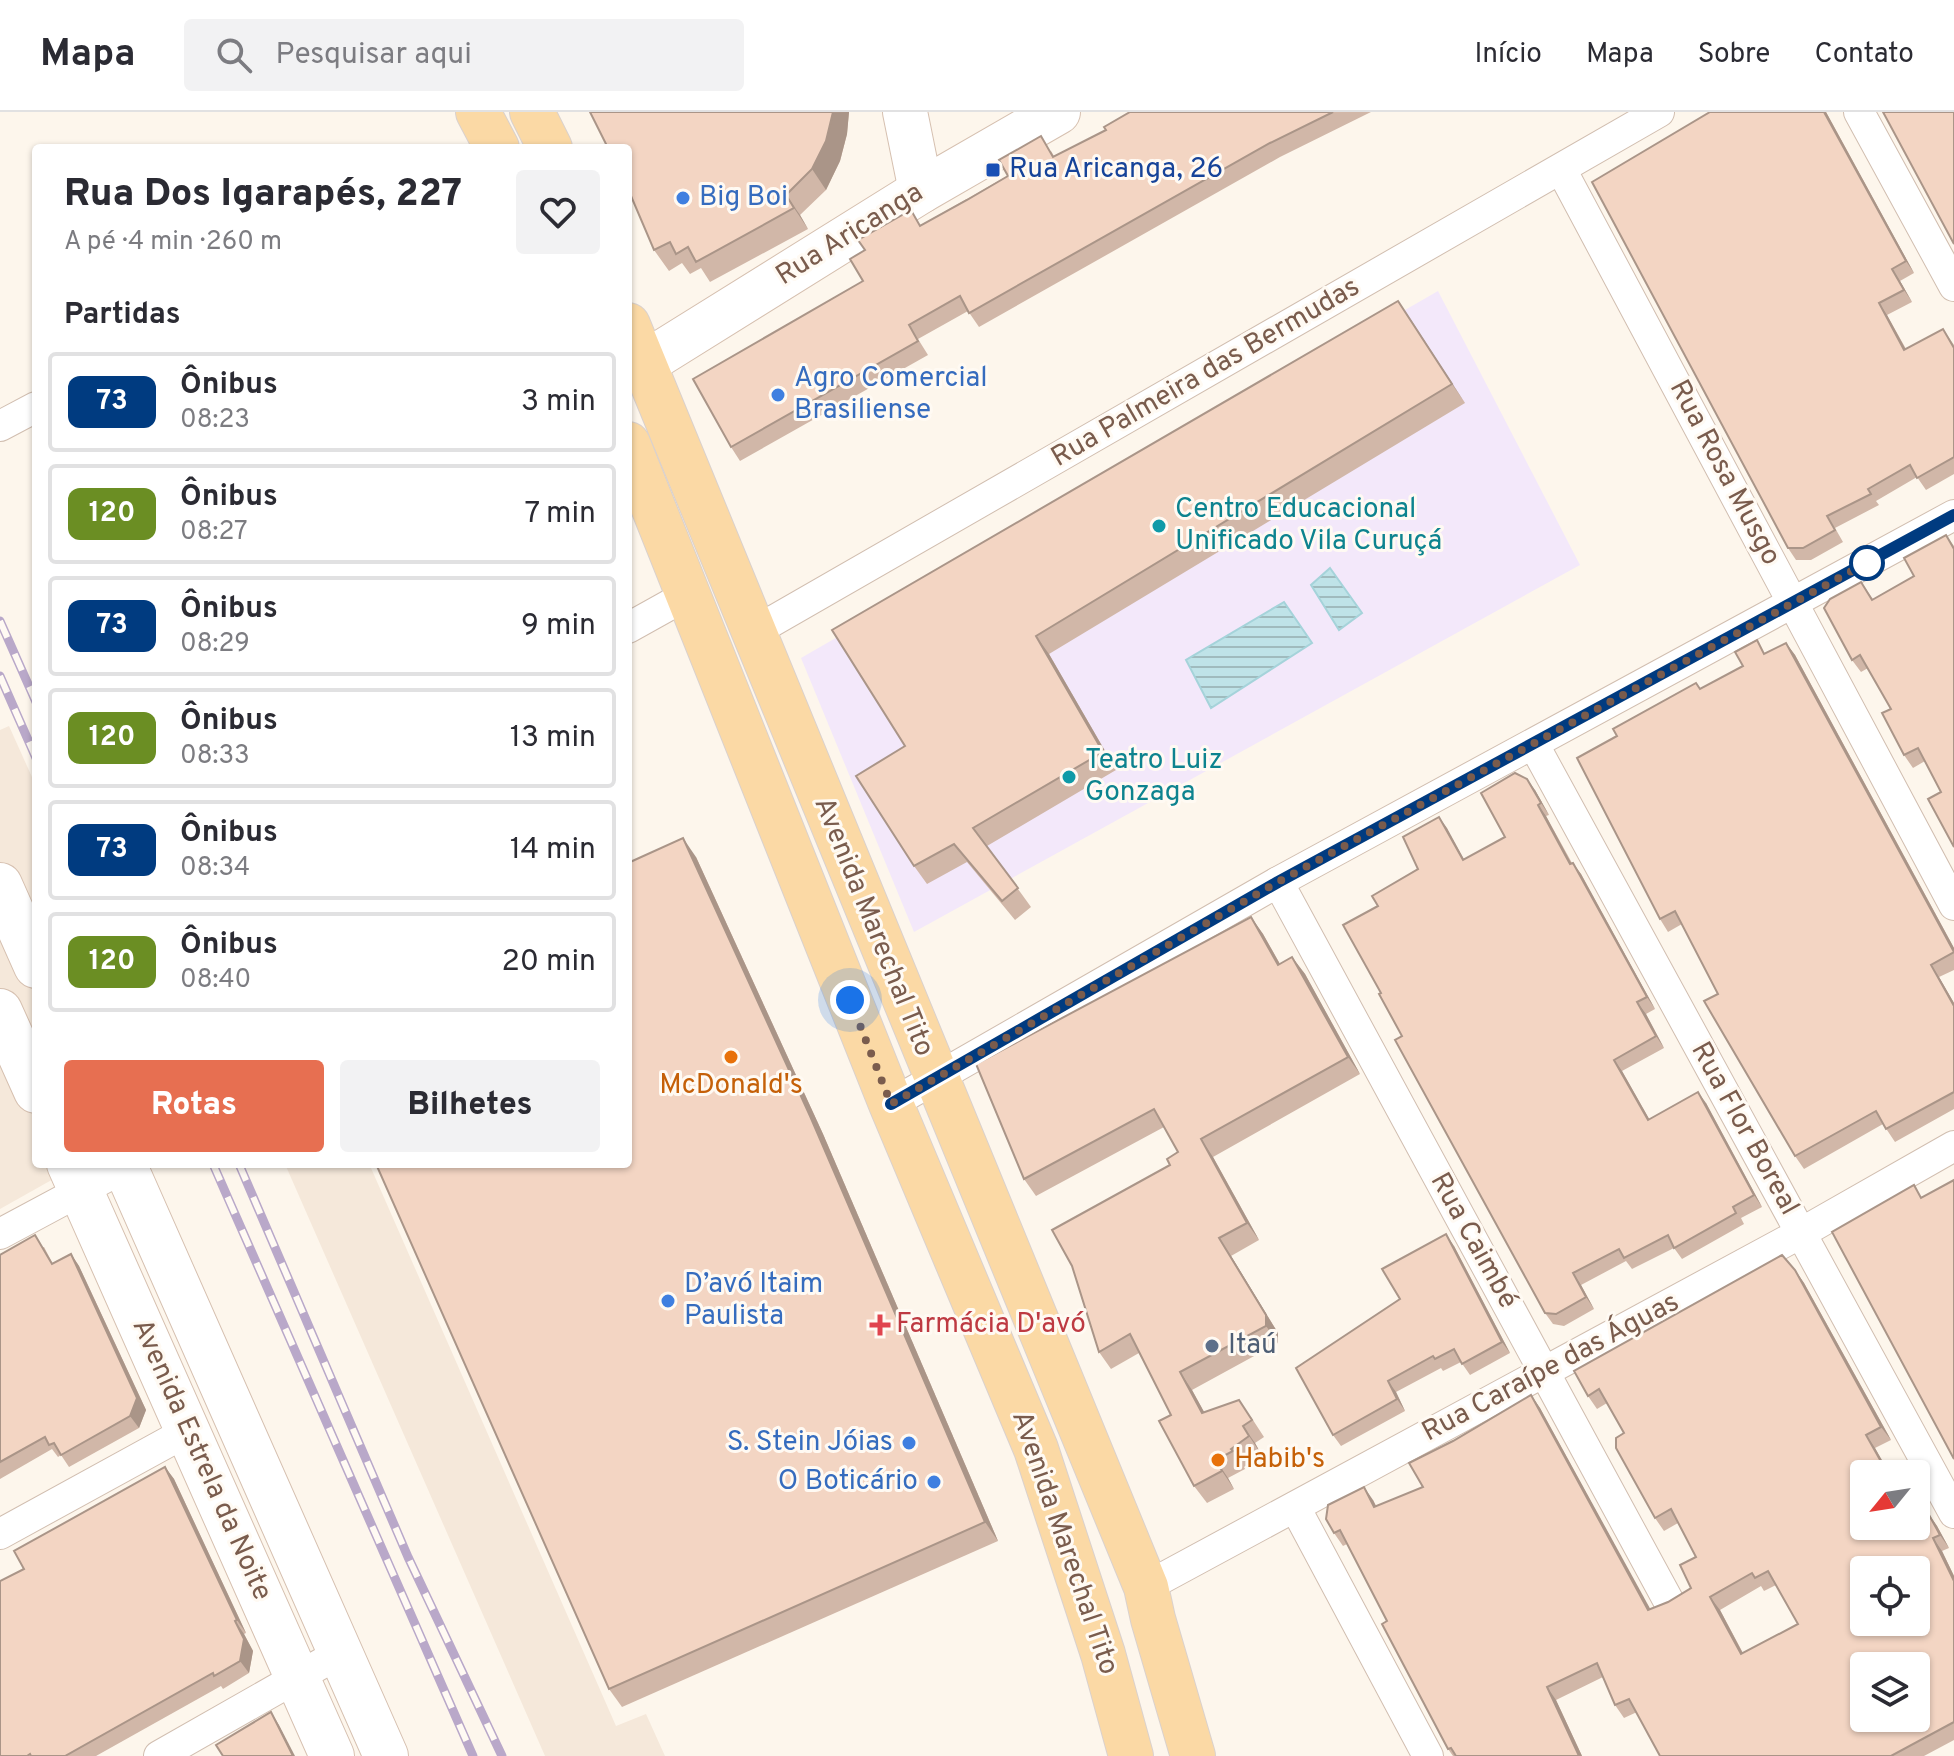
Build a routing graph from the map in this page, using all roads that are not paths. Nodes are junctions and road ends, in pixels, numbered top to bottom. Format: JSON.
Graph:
{"nodes":[{"id":1,"x":478,"y":112,"type":"edge"},
{"id":2,"x":532,"y":112,"type":"edge"},
{"id":3,"x":905,"y":112,"type":"edge"},
{"id":4,"x":1058,"y":112,"type":"edge"},
{"id":5,"x":1659,"y":112,"type":"edge"},
{"id":6,"x":1859,"y":112,"type":"edge"},
{"id":7,"x":495,"y":144,"type":"edge"},
{"id":8,"x":548,"y":144,"type":"edge"},
{"id":9,"x":1561,"y":169,"type":"junction"},
{"id":10,"x":921,"y":191,"type":"junction"},
{"id":11,"x":1954,"y":286,"type":"edge"},
{"id":12,"x":636,"y":344,"type":"edge"},
{"id":13,"x":32,"y":409,"type":"edge"},
{"id":14,"x":0,"y":426,"type":"edge"},
{"id":15,"x":632,"y":454,"type":"edge"},
{"id":16,"x":1954,"y":515,"type":"edge"},
{"id":17,"x":689,"y":594,"type":"junction"},
{"id":18,"x":1793,"y":603,"type":"junction"},
{"id":19,"x":632,"y":626,"type":"edge"},
{"id":20,"x":752,"y":633,"type":"junction"},
{"id":21,"x":1534,"y":745,"type":"junction"},
{"id":22,"x":1278,"y":882,"type":"junction"},
{"id":23,"x":0,"y":885,"type":"edge"},
{"id":24,"x":1954,"y":905,"type":"edge"},
{"id":25,"x":32,"y":957,"type":"edge"},
{"id":26,"x":0,"y":1011,"type":"edge"},
{"id":27,"x":936,"y":1079,"type":"junction"},
{"id":28,"x":32,"y":1082,"type":"edge"},
{"id":29,"x":891,"y":1104,"type":"junction"},
{"id":30,"x":1954,"y":1146,"type":"edge"},
{"id":31,"x":110,"y":1168,"type":"edge"},
{"id":32,"x":125,"y":1168,"type":"edge"},
{"id":33,"x":74,"y":1176,"type":"edge"},
{"id":34,"x":1801,"y":1233,"type":"junction"},
{"id":35,"x":0,"y":1234,"type":"edge"},
{"id":36,"x":1544,"y":1372,"type":"junction"},
{"id":37,"x":188,"y":1431,"type":"junction"},
{"id":38,"x":1295,"y":1507,"type":"junction"},
{"id":39,"x":1954,"y":1513,"type":"edge"},
{"id":40,"x":1058,"y":1516,"type":"junction"},
{"id":41,"x":0,"y":1534,"type":"edge"},
{"id":42,"x":1146,"y":1587,"type":"junction"},
{"id":43,"x":1668,"y":1600,"type":"edge"},
{"id":44,"x":340,"y":1653,"type":"junction"},
{"id":45,"x":298,"y":1677,"type":"junction"},
{"id":46,"x":159,"y":1756,"type":"edge"},
{"id":47,"x":332,"y":1756,"type":"edge"},
{"id":48,"x":386,"y":1756,"type":"edge"},
{"id":49,"x":1131,"y":1756,"type":"edge"},
{"id":50,"x":1193,"y":1756,"type":"edge"},
{"id":51,"x":1428,"y":1756,"type":"edge"}],
"edges":[{"from":1,"to":7,"type":"main road"},
{"from":2,"to":8,"type":"main road"},
{"from":3,"to":10,"type":"street"},
{"from":4,"to":10,"type":"street","name":"Rua Aricanga"},
{"from":5,"to":9,"type":"street","name":"Rua Palmeira das Bermudas"},
{"from":6,"to":11,"type":"street"},
{"from":9,"to":18,"type":"street","name":"Rua Rosa Musgo"},
{"from":9,"to":20,"type":"street","name":"Rua Palmeira das Bermudas"},
{"from":10,"to":12,"type":"street","name":"Rua Aricanga"},
{"from":12,"to":20,"type":"main road","name":"Avenida Marechal Tito"},
{"from":13,"to":14,"type":"street"},
{"from":15,"to":17,"type":"main road","name":"Avenida Marechal Tito"},
{"from":16,"to":18,"type":"street"},
{"from":17,"to":19,"type":"street"},
{"from":17,"to":29,"type":"main road","name":"Avenida Marechal Tito"},
{"from":18,"to":21,"type":"street"},
{"from":18,"to":24,"type":"street","name":"Rua Rosa Musgo"},
{"from":20,"to":27,"type":"main road","name":"Avenida Marechal Tito"},
{"from":21,"to":22,"type":"street"},
{"from":21,"to":34,"type":"street","name":"Rua Flor Boreal"},
{"from":22,"to":27,"type":"street"},
{"from":22,"to":36,"type":"street","name":"Rua Caimbé"},
{"from":23,"to":25,"type":"street"},
{"from":26,"to":28,"type":"street"},
{"from":27,"to":29,"type":"street"},
{"from":27,"to":42,"type":"main road","name":"Avenida Marechal Tito"},
{"from":29,"to":40,"type":"main road","name":"Avenida Marechal Tito"},
{"from":30,"to":34,"type":"street","name":"Rua Caraípe das Águas"},
{"from":31,"to":33,"type":"street"},
{"from":32,"to":44,"type":"street","name":"Avenida Estrela da Noite"},
{"from":33,"to":35,"type":"street"},
{"from":33,"to":37,"type":"street","name":"Avenida Estrela da Noite"},
{"from":34,"to":36,"type":"street","name":"Rua Caraípe das Águas"},
{"from":34,"to":39,"type":"street","name":"Rua Flor Boreal"},
{"from":36,"to":38,"type":"street","name":"Rua Caraípe das Águas"},
{"from":36,"to":43,"type":"street","name":"Rua Caimbé"},
{"from":37,"to":41,"type":"street"},
{"from":37,"to":45,"type":"street","name":"Avenida Estrela da Noite"},
{"from":38,"to":42,"type":"street","name":"Rua Caraípe das Águas"},
{"from":38,"to":51,"type":"street"},
{"from":40,"to":42,"type":"main road"},
{"from":40,"to":49,"type":"main road","name":"Avenida Marechal Tito"},
{"from":42,"to":50,"type":"main road","name":"Avenida Marechal Tito"},
{"from":44,"to":45,"type":"street"},
{"from":44,"to":48,"type":"street","name":"Avenida Estrela da Noite"},
{"from":45,"to":46,"type":"street"},
{"from":45,"to":47,"type":"street","name":"Avenida Estrela da Noite"}]}
